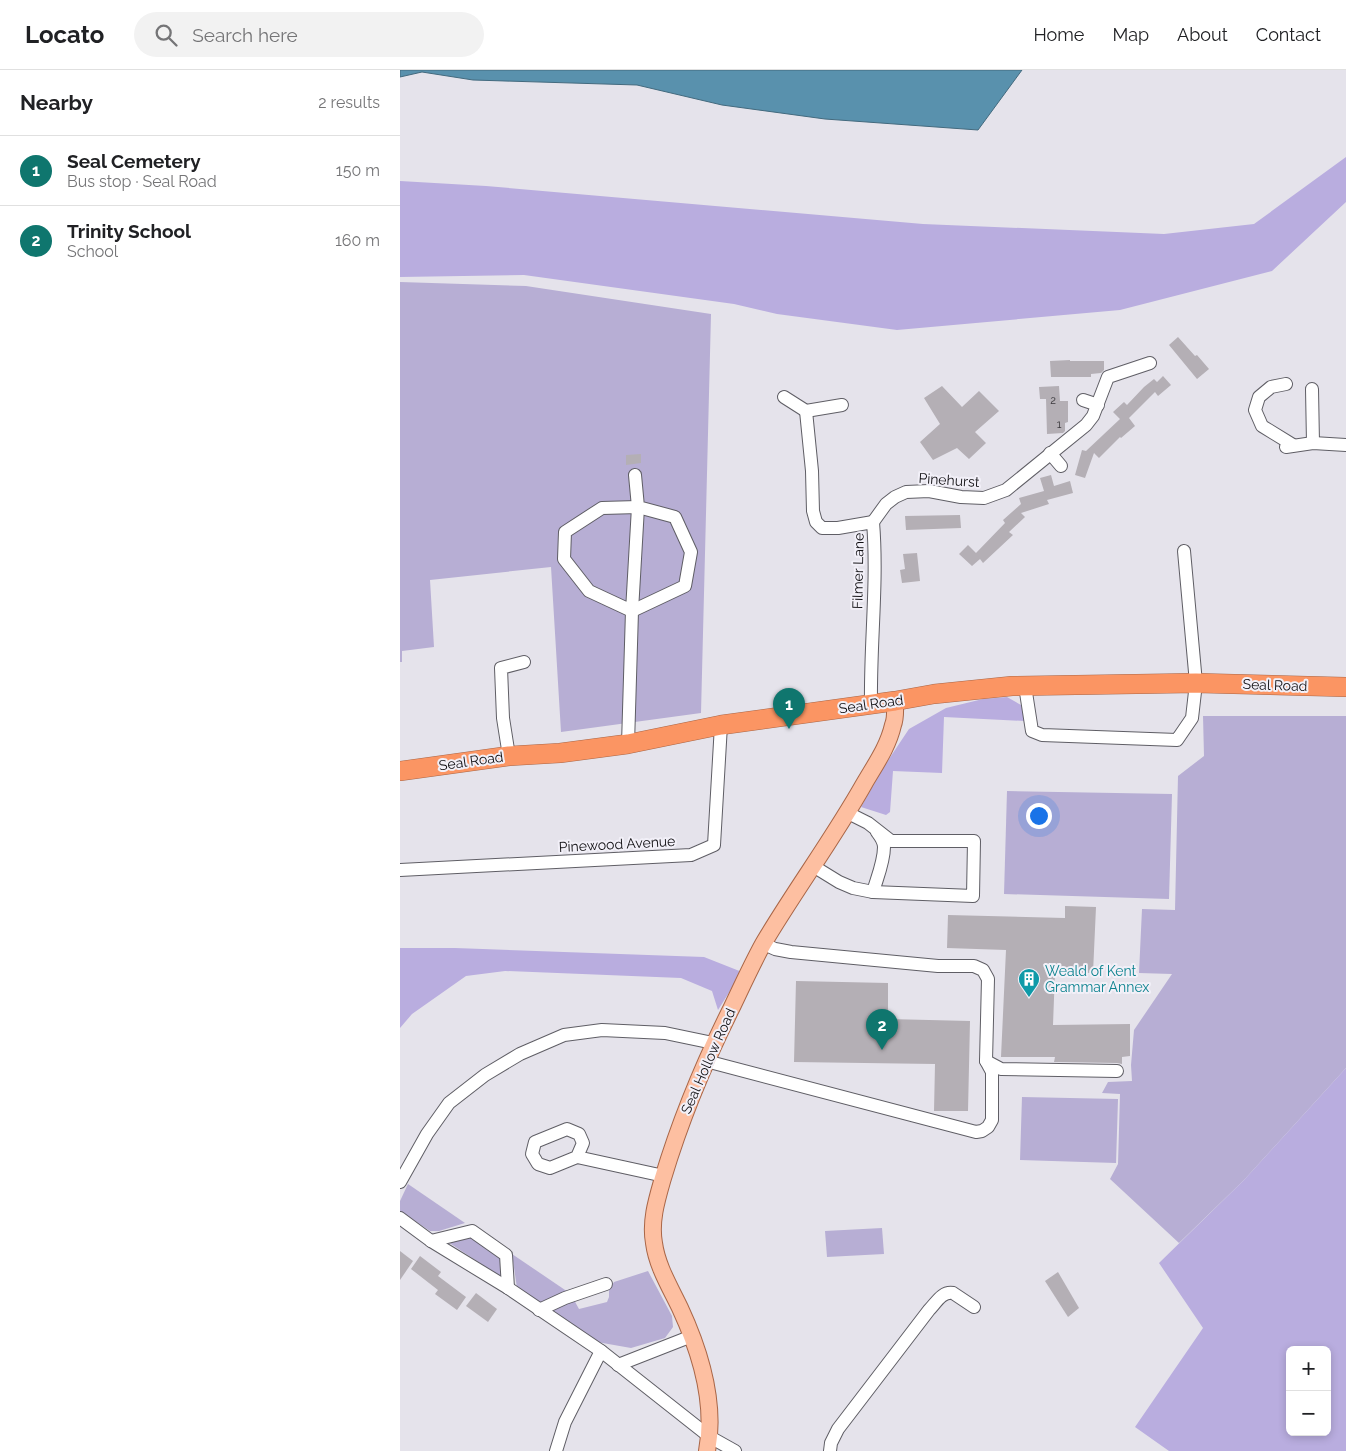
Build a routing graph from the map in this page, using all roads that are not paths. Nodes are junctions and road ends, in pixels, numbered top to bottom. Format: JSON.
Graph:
{"nodes":[{"id":1,"x":1150,"y":363,"type":"dead end"},
{"id":2,"x":1286,"y":384,"type":"dead end"},
{"id":3,"x":1312,"y":389,"type":"dead end"},
{"id":4,"x":784,"y":397,"type":"dead end"},
{"id":5,"x":1083,"y":400,"type":"dead end"},
{"id":6,"x":842,"y":405,"type":"dead end"},
{"id":7,"x":1098,"y":405,"type":"junction"},
{"id":8,"x":806,"y":410,"type":"junction"},
{"id":9,"x":1314,"y":443,"type":"junction"},
{"id":10,"x":1346,"y":445,"type":"edge"},
{"id":11,"x":1050,"y":453,"type":"junction"},
{"id":12,"x":1061,"y":466,"type":"dead end"},
{"id":13,"x":635,"y":476,"type":"dead end"},
{"id":14,"x":638,"y":507,"type":"junction"},
{"id":15,"x":873,"y":522,"type":"junction"},
{"id":16,"x":1184,"y":551,"type":"dead end"},
{"id":17,"x":632,"y":611,"type":"junction"},
{"id":18,"x":524,"y":662,"type":"dead end"},
{"id":19,"x":1196,"y":683,"type":"junction"},
{"id":20,"x":1025,"y":686,"type":"junction"},
{"id":21,"x":1346,"y":687,"type":"edge"},
{"id":22,"x":895,"y":701,"type":"junction"},
{"id":23,"x":870,"y":704,"type":"junction"},
{"id":24,"x":721,"y":725,"type":"junction"},
{"id":25,"x":628,"y":744,"type":"junction"},
{"id":26,"x":509,"y":756,"type":"junction"},
{"id":27,"x":400,"y":771,"type":"edge"},
{"id":28,"x":848,"y":813,"type":"junction"},
{"id":29,"x":876,"y":830,"type":"junction"},
{"id":30,"x":813,"y":866,"type":"junction"},
{"id":31,"x":400,"y":870,"type":"edge"},
{"id":32,"x":873,"y":892,"type":"junction"},
{"id":33,"x":764,"y":944,"type":"junction"},
{"id":34,"x":714,"y":1044,"type":"junction"},
{"id":35,"x":706,"y":1061,"type":"junction"},
{"id":36,"x":986,"y":1061,"type":"junction"},
{"id":37,"x":1117,"y":1072,"type":"dead end"},
{"id":38,"x":577,"y":1157,"type":"dead end"},
{"id":39,"x":664,"y":1176,"type":"junction"},
{"id":40,"x":400,"y":1182,"type":"edge"},
{"id":41,"x":400,"y":1218,"type":"edge"},
{"id":42,"x":431,"y":1241,"type":"junction"},
{"id":43,"x":606,"y":1284,"type":"dead end"},
{"id":44,"x":508,"y":1288,"type":"junction"},
{"id":45,"x":974,"y":1307,"type":"dead end"},
{"id":46,"x":539,"y":1310,"type":"junction"},
{"id":47,"x":692,"y":1336,"type":"junction"},
{"id":48,"x":601,"y":1351,"type":"junction"},
{"id":49,"x":618,"y":1365,"type":"junction"},
{"id":50,"x":709,"y":1444,"type":"edge"},
{"id":51,"x":556,"y":1451,"type":"edge"},
{"id":52,"x":735,"y":1451,"type":"edge"},
{"id":53,"x":830,"y":1451,"type":"edge"}],
"edges":[{"from":1,"to":7,"type":"street","name":"Pinehurst"},
{"from":2,"to":9,"type":"street"},
{"from":3,"to":9,"type":"street"},
{"from":4,"to":8,"type":"street"},
{"from":5,"to":7,"type":"street"},
{"from":6,"to":8,"type":"street"},
{"from":7,"to":11,"type":"street","name":"Pinehurst"},
{"from":8,"to":15,"type":"street","name":"Filmer Lane"},
{"from":9,"to":10,"type":"street"},
{"from":11,"to":12,"type":"street"},
{"from":11,"to":15,"type":"street","name":"Pinehurst"},
{"from":13,"to":14,"type":"street"},
{"from":14,"to":17,"type":"street"},
{"from":14,"to":17,"type":"street"},
{"from":14,"to":17,"type":"street"},
{"from":15,"to":23,"type":"street","name":"Filmer Lane"},
{"from":16,"to":19,"type":"street"},
{"from":17,"to":25,"type":"street"},
{"from":18,"to":26,"type":"street"},
{"from":19,"to":20,"type":"highway","name":"Seal Road"},
{"from":19,"to":20,"type":"street"},
{"from":19,"to":21,"type":"highway","name":"Seal Road"},
{"from":20,"to":22,"type":"highway","name":"Seal Road"},
{"from":22,"to":23,"type":"highway","name":"Seal Road"},
{"from":22,"to":28,"type":"main road","name":"Seal Hollow Road"},
{"from":23,"to":24,"type":"highway","name":"Seal Road"},
{"from":24,"to":25,"type":"highway","name":"Seal Road"},
{"from":24,"to":31,"type":"street","name":"Pinewood Avenue"},
{"from":25,"to":26,"type":"highway","name":"Seal Road"},
{"from":26,"to":27,"type":"highway","name":"Seal Road"},
{"from":28,"to":29,"type":"street"},
{"from":28,"to":30,"type":"main road","name":"Seal Hollow Road"},
{"from":29,"to":32,"type":"street"},
{"from":29,"to":32,"type":"street"},
{"from":30,"to":32,"type":"street"},
{"from":30,"to":33,"type":"main road","name":"Seal Hollow Road"},
{"from":33,"to":34,"type":"main road","name":"Seal Hollow Road"},
{"from":33,"to":36,"type":"street"},
{"from":34,"to":35,"type":"main road","name":"Seal Hollow Road"},
{"from":34,"to":40,"type":"street"},
{"from":35,"to":36,"type":"street"},
{"from":35,"to":39,"type":"main road","name":"Seal Hollow Road"},
{"from":36,"to":37,"type":"street"},
{"from":38,"to":39,"type":"street"},
{"from":39,"to":47,"type":"main road","name":"Seal Hollow Road"},
{"from":41,"to":42,"type":"street"},
{"from":42,"to":44,"type":"street"},
{"from":42,"to":44,"type":"street"},
{"from":43,"to":46,"type":"street"},
{"from":44,"to":46,"type":"street"},
{"from":45,"to":53,"type":"street"},
{"from":46,"to":48,"type":"street"},
{"from":47,"to":49,"type":"street"},
{"from":47,"to":50,"type":"main road","name":"Seal Hollow Road"},
{"from":48,"to":49,"type":"street"},
{"from":48,"to":51,"type":"street"},
{"from":49,"to":50,"type":"street"},
{"from":50,"to":52,"type":"street"}]}
